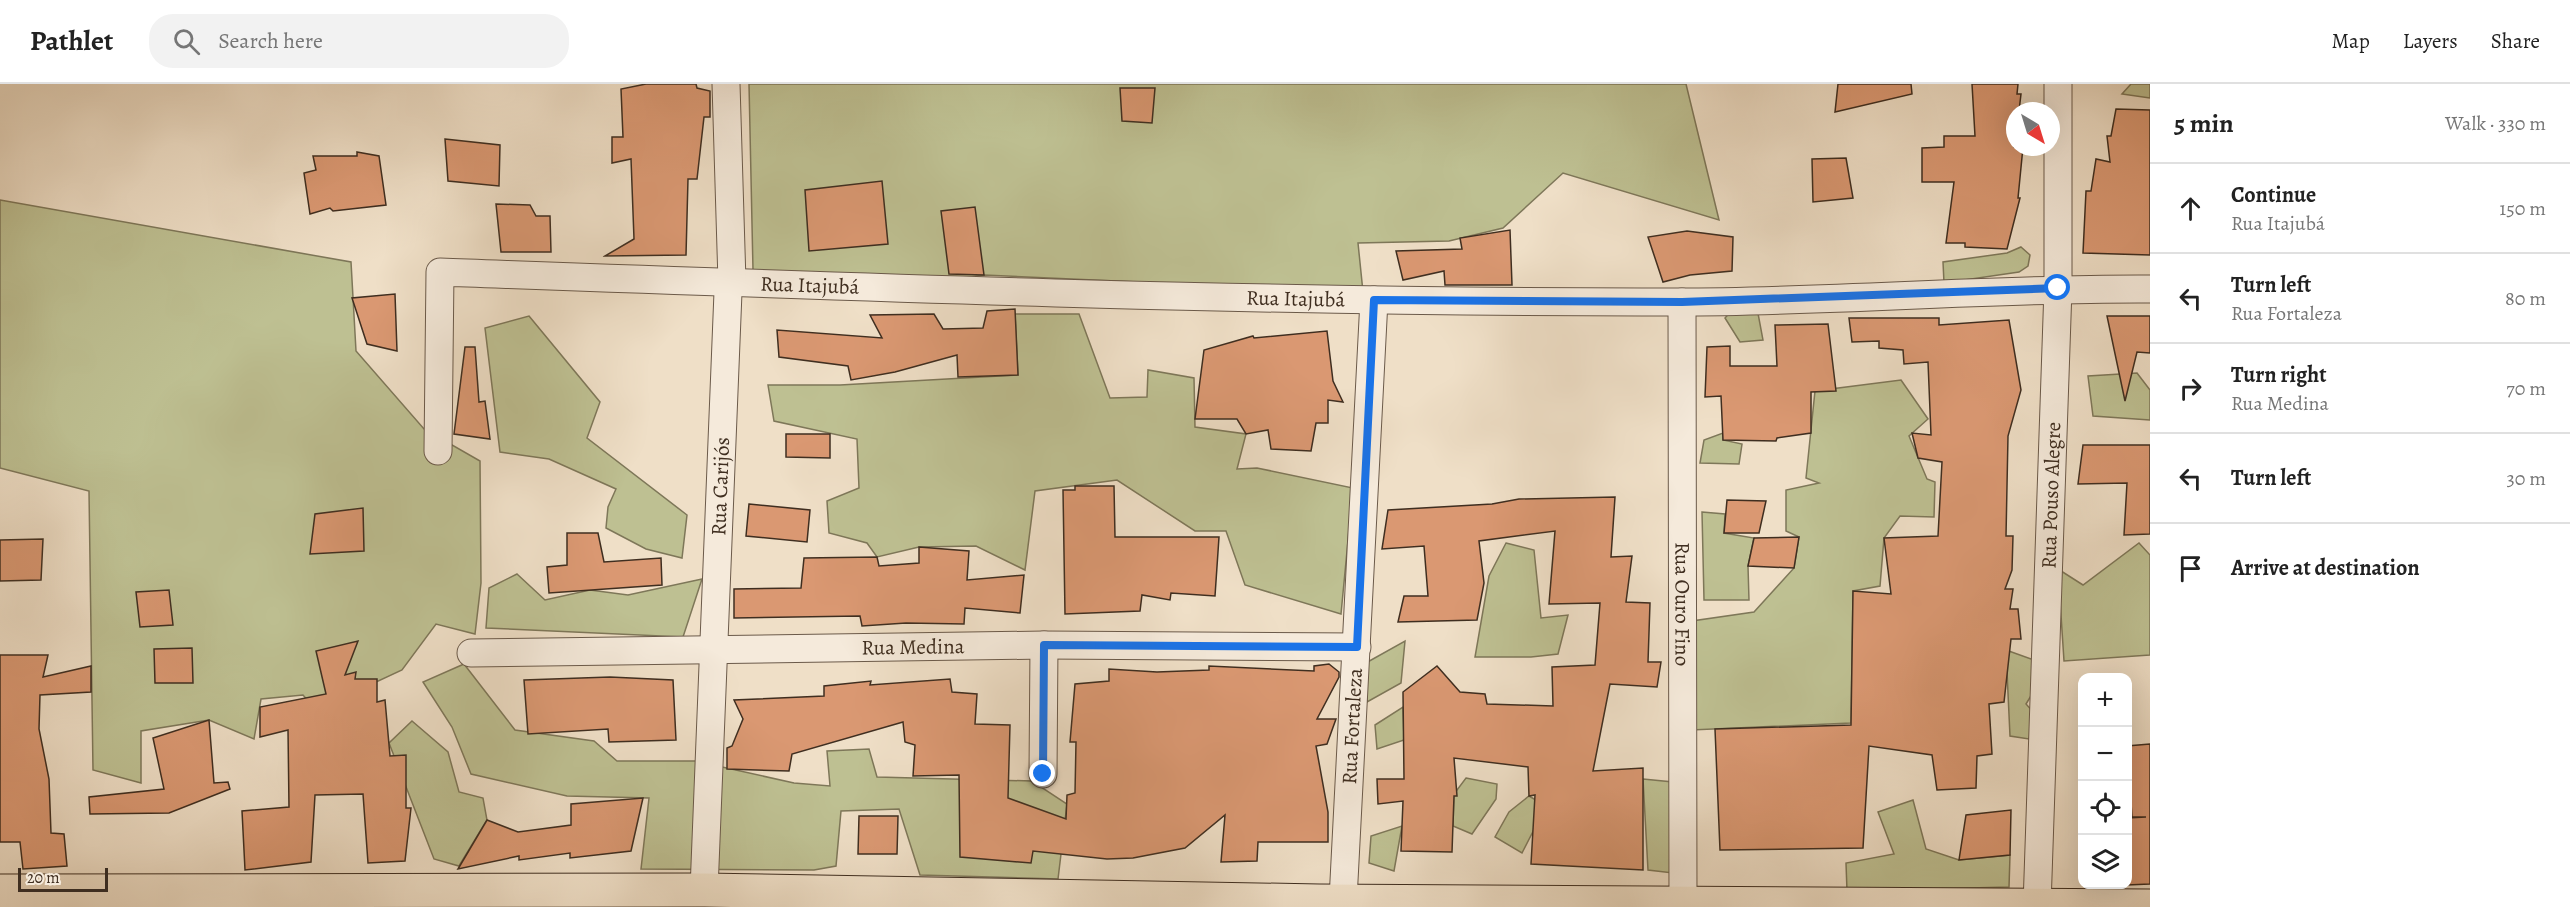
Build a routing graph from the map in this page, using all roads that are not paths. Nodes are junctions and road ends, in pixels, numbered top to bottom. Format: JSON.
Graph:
{"nodes":[{"id":1,"x":726,"y":84,"type":"edge"},
{"id":2,"x":2058,"y":84,"type":"edge"},
{"id":3,"x":732,"y":282,"type":"junction"},
{"id":4,"x":2058,"y":288,"type":"junction"},
{"id":5,"x":2150,"y":289,"type":"edge"},
{"id":6,"x":1374,"y":300,"type":"junction"},
{"id":7,"x":1682,"y":302,"type":"junction"},
{"id":8,"x":438,"y":451,"type":"dead end"},
{"id":9,"x":1044,"y":645,"type":"junction"},
{"id":10,"x":1357,"y":647,"type":"junction"},
{"id":11,"x":713,"y":650,"type":"junction"},
{"id":12,"x":471,"y":653,"type":"dead end"},
{"id":13,"x":1043,"y":774,"type":"dead end"},
{"id":14,"x":704,"y":890,"type":"junction"},
{"id":15,"x":0,"y":891,"type":"edge"},
{"id":16,"x":428,"y":898,"type":"edge"},
{"id":17,"x":1327,"y":903,"type":"edge"},
{"id":18,"x":1683,"y":904,"type":"junction"},
{"id":19,"x":2037,"y":906,"type":"edge"},
{"id":20,"x":2150,"y":906,"type":"edge"}],
"edges":[{"from":1,"to":3,"type":"street","name":"Rua Carijós"},
{"from":2,"to":4,"type":"street","name":"Rua Pouso Alegre"},
{"from":3,"to":6,"type":"street","name":"Rua Itajubá"},
{"from":3,"to":8,"type":"street","name":"Rua Itajubá"},
{"from":3,"to":11,"type":"street","name":"Rua Carijós"},
{"from":4,"to":5,"type":"street","name":"Rua Itajubá"},
{"from":4,"to":7,"type":"street","name":"Rua Itajubá"},
{"from":4,"to":19,"type":"street","name":"Rua Pouso Alegre"},
{"from":6,"to":7,"type":"street","name":"Rua Itajubá"},
{"from":6,"to":10,"type":"street","name":"Rua Fortaleza"},
{"from":7,"to":18,"type":"street","name":"Rua Ouro Fino"},
{"from":9,"to":10,"type":"street","name":"Rua Medina"},
{"from":9,"to":11,"type":"street","name":"Rua Medina"},
{"from":9,"to":13,"type":"street"},
{"from":10,"to":17,"type":"street","name":"Rua Fortaleza"},
{"from":11,"to":12,"type":"street","name":"Rua Medina"},
{"from":11,"to":14,"type":"street","name":"Rua Carijós"},
{"from":14,"to":16,"type":"main road"},
{"from":14,"to":17,"type":"main road"},
{"from":15,"to":16,"type":"main road"},
{"from":17,"to":18,"type":"main road"},
{"from":18,"to":19,"type":"main road"},
{"from":19,"to":20,"type":"main road"}]}
